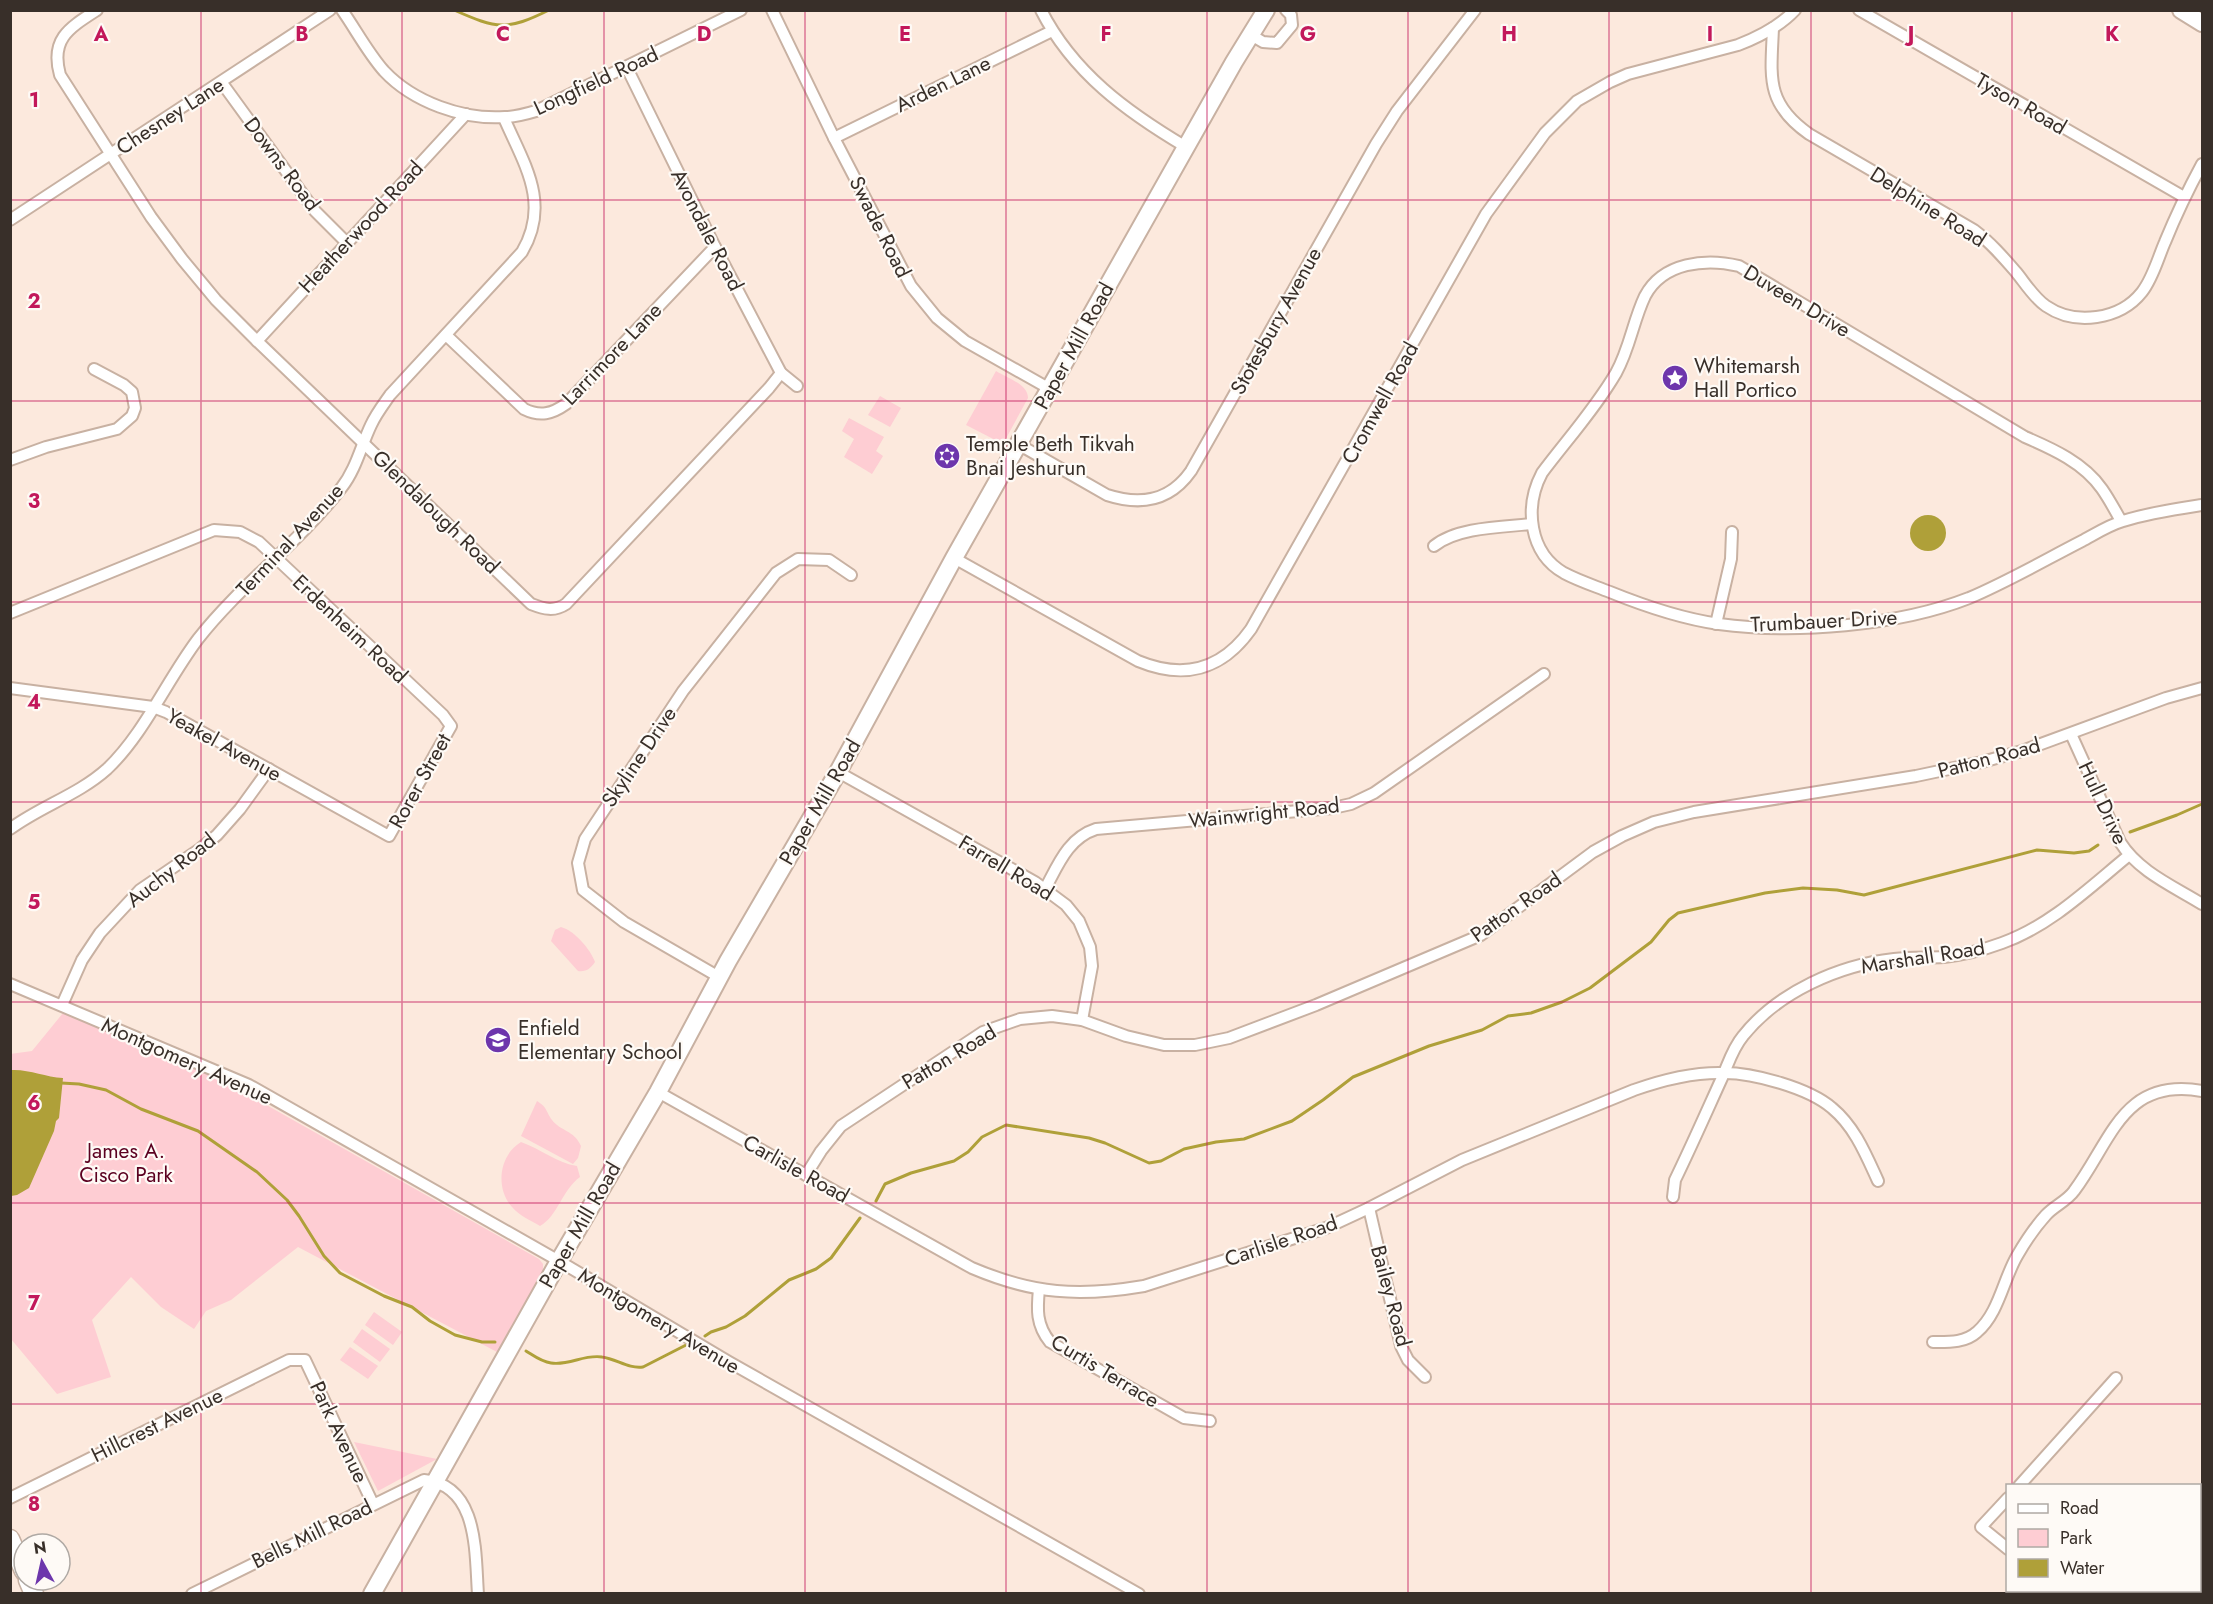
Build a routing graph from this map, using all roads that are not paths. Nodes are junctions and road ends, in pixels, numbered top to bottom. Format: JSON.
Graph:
{"nodes":[{"id":1,"x":97,"y":10,"type":"edge"},
{"id":2,"x":330,"y":10,"type":"edge"},
{"id":3,"x":342,"y":10,"type":"edge"},
{"id":4,"x":741,"y":10,"type":"edge"},
{"id":5,"x":772,"y":10,"type":"edge"},
{"id":6,"x":1041,"y":10,"type":"edge"},
{"id":7,"x":1266,"y":10,"type":"edge"},
{"id":8,"x":1286,"y":10,"type":"edge"},
{"id":9,"x":1475,"y":10,"type":"edge"},
{"id":10,"x":1795,"y":10,"type":"edge"},
{"id":11,"x":1859,"y":10,"type":"edge"},
{"id":12,"x":2181,"y":10,"type":"edge"},
{"id":13,"x":2202,"y":23,"type":"edge"},
{"id":14,"x":1773,"y":28,"type":"junction"},
{"id":15,"x":1052,"y":31,"type":"junction"},
{"id":16,"x":1251,"y":35,"type":"junction"},
{"id":17,"x":627,"y":68,"type":"junction"},
{"id":18,"x":222,"y":83,"type":"junction"},
{"id":19,"x":466,"y":114,"type":"junction"},
{"id":20,"x":504,"y":118,"type":"junction"},
{"id":21,"x":834,"y":138,"type":"junction"},
{"id":22,"x":1186,"y":147,"type":"junction"},
{"id":23,"x":111,"y":154,"type":"junction"},
{"id":24,"x":2202,"y":164,"type":"edge"},
{"id":25,"x":2184,"y":197,"type":"junction"},
{"id":26,"x":10,"y":220,"type":"edge"},
{"id":27,"x":346,"y":242,"type":"junction"},
{"id":28,"x":715,"y":248,"type":"junction"},
{"id":29,"x":446,"y":335,"type":"junction"},
{"id":30,"x":256,"y":341,"type":"junction"},
{"id":31,"x":94,"y":369,"type":"dead end"},
{"id":32,"x":781,"y":373,"type":"junction"},
{"id":33,"x":797,"y":386,"type":"dead end"},
{"id":34,"x":1050,"y":389,"type":"junction"},
{"id":35,"x":364,"y":442,"type":"junction"},
{"id":36,"x":1018,"y":444,"type":"junction"},
{"id":37,"x":10,"y":460,"type":"edge"},
{"id":38,"x":2202,"y":505,"type":"edge"},
{"id":39,"x":2121,"y":521,"type":"junction"},
{"id":40,"x":1532,"y":524,"type":"junction"},
{"id":41,"x":1732,"y":532,"type":"dead end"},
{"id":42,"x":1434,"y":546,"type":"dead end"},
{"id":43,"x":954,"y":558,"type":"junction"},
{"id":44,"x":274,"y":559,"type":"junction"},
{"id":45,"x":851,"y":575,"type":"dead end"},
{"id":46,"x":10,"y":613,"type":"edge"},
{"id":47,"x":1716,"y":624,"type":"junction"},
{"id":48,"x":1544,"y":674,"type":"dead end"},
{"id":49,"x":10,"y":688,"type":"edge"},
{"id":50,"x":2202,"y":688,"type":"edge"},
{"id":51,"x":153,"y":707,"type":"junction"},
{"id":52,"x":451,"y":726,"type":"joint"},
{"id":53,"x":2071,"y":734,"type":"junction"},
{"id":54,"x":269,"y":770,"type":"junction"},
{"id":55,"x":838,"y":772,"type":"junction"},
{"id":56,"x":10,"y":829,"type":"edge"},
{"id":57,"x":389,"y":836,"type":"joint"},
{"id":58,"x":2128,"y":856,"type":"junction"},
{"id":59,"x":1046,"y":889,"type":"junction"},
{"id":60,"x":2202,"y":904,"type":"edge"},
{"id":61,"x":719,"y":977,"type":"junction"},
{"id":62,"x":10,"y":984,"type":"edge"},
{"id":63,"x":62,"y":1005,"type":"junction"},
{"id":64,"x":1082,"y":1020,"type":"junction"},
{"id":65,"x":1724,"y":1072,"type":"junction"},
{"id":66,"x":2202,"y":1090,"type":"edge"},
{"id":67,"x":658,"y":1092,"type":"junction"},
{"id":68,"x":806,"y":1175,"type":"junction"},
{"id":69,"x":1878,"y":1181,"type":"dead end"},
{"id":70,"x":1672,"y":1197,"type":"dead end"},
{"id":71,"x":1369,"y":1208,"type":"junction"},
{"id":72,"x":559,"y":1262,"type":"junction"},
{"id":73,"x":1039,"y":1289,"type":"junction"},
{"id":74,"x":1933,"y":1342,"type":"dead end"},
{"id":75,"x":305,"y":1360,"type":"joint"},
{"id":76,"x":1425,"y":1377,"type":"dead end"},
{"id":77,"x":2116,"y":1378,"type":"dead end"},
{"id":78,"x":1210,"y":1421,"type":"dead end"},
{"id":79,"x":434,"y":1481,"type":"junction"},
{"id":80,"x":2020,"y":1484,"type":"edge"},
{"id":81,"x":10,"y":1498,"type":"edge"},
{"id":82,"x":2006,"y":1499,"type":"edge"},
{"id":83,"x":373,"y":1504,"type":"junction"},
{"id":84,"x":2006,"y":1548,"type":"edge"},
{"id":85,"x":192,"y":1593,"type":"edge"},
{"id":86,"x":372,"y":1593,"type":"edge"},
{"id":87,"x":478,"y":1593,"type":"edge"},
{"id":88,"x":1139,"y":1593,"type":"edge"}],
"edges":[{"from":1,"to":23,"type":"street"},
{"from":2,"to":18,"type":"street","name":"Chesney Lane"},
{"from":3,"to":19,"type":"street","name":"Longfield Road"},
{"from":4,"to":17,"type":"street","name":"Longfield Road"},
{"from":5,"to":21,"type":"street","name":"Swade Road"},
{"from":6,"to":15,"type":"street"},
{"from":7,"to":16,"type":"main road","name":"Paper Mill Road"},
{"from":8,"to":16,"type":"street"},
{"from":9,"to":36,"type":"street","name":"Stotesbury Avenue"},
{"from":10,"to":14,"type":"street","name":"Cromwell Road"},
{"from":11,"to":25,"type":"street","name":"Tyson Road"},
{"from":12,"to":13,"type":"main road"},
{"from":14,"to":25,"type":"street","name":"Delphine Road"},
{"from":14,"to":43,"type":"street","name":"Cromwell Road"},
{"from":15,"to":21,"type":"street","name":"Arden Lane"},
{"from":15,"to":22,"type":"street"},
{"from":16,"to":22,"type":"main road","name":"Paper Mill Road"},
{"from":17,"to":20,"type":"street","name":"Longfield Road"},
{"from":17,"to":28,"type":"street","name":"Avondale Road"},
{"from":18,"to":23,"type":"street","name":"Chesney Lane"},
{"from":18,"to":27,"type":"street","name":"Downs Road"},
{"from":19,"to":20,"type":"street","name":"Longfield Road"},
{"from":19,"to":27,"type":"street","name":"Heatherwood Road"},
{"from":20,"to":29,"type":"street","name":"Terminal Avenue"},
{"from":21,"to":34,"type":"street","name":"Swade Road"},
{"from":22,"to":34,"type":"main road","name":"Paper Mill Road"},
{"from":23,"to":26,"type":"street","name":"Chesney Lane"},
{"from":23,"to":30,"type":"street","name":"Glendalough Road"},
{"from":24,"to":25,"type":"street","name":"Delphine Road"},
{"from":27,"to":30,"type":"street","name":"Heatherwood Road"},
{"from":28,"to":29,"type":"street","name":"Larrimore Lane"},
{"from":28,"to":32,"type":"street","name":"Avondale Road"},
{"from":29,"to":35,"type":"street","name":"Terminal Avenue"},
{"from":30,"to":35,"type":"street","name":"Glendalough Road"},
{"from":31,"to":37,"type":"street"},
{"from":32,"to":33,"type":"street","name":"Avondale Road"},
{"from":32,"to":35,"type":"street","name":"Glendalough Road"},
{"from":34,"to":36,"type":"main road","name":"Paper Mill Road"},
{"from":35,"to":44,"type":"street","name":"Terminal Avenue"},
{"from":36,"to":43,"type":"main road","name":"Paper Mill Road"},
{"from":38,"to":39,"type":"street","name":"Trumbauer Drive"},
{"from":39,"to":40,"type":"street","name":"Duveen Drive"},
{"from":39,"to":47,"type":"street","name":"Trumbauer Drive"},
{"from":40,"to":42,"type":"street"},
{"from":40,"to":47,"type":"street","name":"Trumbauer Drive"},
{"from":41,"to":47,"type":"street"},
{"from":43,"to":55,"type":"main road","name":"Paper Mill Road"},
{"from":44,"to":46,"type":"street","name":"Erdenheim Road"},
{"from":44,"to":51,"type":"street","name":"Terminal Avenue"},
{"from":44,"to":52,"type":"street","name":"Erdenheim Road"},
{"from":45,"to":61,"type":"street","name":"Skyline Drive"},
{"from":48,"to":59,"type":"street","name":"Wainwright Road"},
{"from":49,"to":51,"type":"street","name":"Yeakel Avenue"},
{"from":50,"to":53,"type":"street","name":"Patton Road"},
{"from":51,"to":54,"type":"street","name":"Yeakel Avenue"},
{"from":51,"to":56,"type":"street","name":"Terminal Avenue"},
{"from":52,"to":57,"type":"street","name":"Rorer Street"},
{"from":53,"to":58,"type":"street","name":"Hull Drive"},
{"from":53,"to":64,"type":"street","name":"Patton Road"},
{"from":54,"to":57,"type":"street","name":"Yeakel Avenue"},
{"from":54,"to":63,"type":"street","name":"Auchy Road"},
{"from":55,"to":59,"type":"street","name":"Farrell Road"},
{"from":55,"to":61,"type":"main road","name":"Paper Mill Road"},
{"from":58,"to":60,"type":"street","name":"Hull Drive"},
{"from":58,"to":65,"type":"street","name":"Marshall Road"},
{"from":59,"to":64,"type":"street","name":"Farrell Road"},
{"from":61,"to":67,"type":"main road","name":"Paper Mill Road"},
{"from":62,"to":63,"type":"street","name":"Montgomery Avenue"},
{"from":63,"to":72,"type":"street","name":"Montgomery Avenue"},
{"from":64,"to":68,"type":"street","name":"Patton Road"},
{"from":65,"to":69,"type":"street","name":"Carlisle Road"},
{"from":65,"to":70,"type":"street","name":"Marshall Road"},
{"from":65,"to":71,"type":"street","name":"Carlisle Road"},
{"from":66,"to":74,"type":"street"},
{"from":67,"to":68,"type":"street","name":"Carlisle Road"},
{"from":67,"to":72,"type":"main road","name":"Paper Mill Road"},
{"from":68,"to":73,"type":"street","name":"Carlisle Road"},
{"from":71,"to":73,"type":"street","name":"Carlisle Road"},
{"from":71,"to":76,"type":"street","name":"Bailey Road"},
{"from":72,"to":79,"type":"main road","name":"Paper Mill Road"},
{"from":72,"to":88,"type":"street","name":"Montgomery Avenue"},
{"from":73,"to":78,"type":"street","name":"Curtis Terrace"},
{"from":75,"to":81,"type":"street","name":"Hillcrest Avenue"},
{"from":75,"to":83,"type":"street","name":"Park Avenue"},
{"from":77,"to":80,"type":"street"},
{"from":79,"to":83,"type":"street","name":"Bells Mill Road"},
{"from":79,"to":86,"type":"main road","name":"Paper Mill Road"},
{"from":79,"to":87,"type":"street"},
{"from":82,"to":84,"type":"street"},
{"from":83,"to":85,"type":"street","name":"Bells Mill Road"}]}
